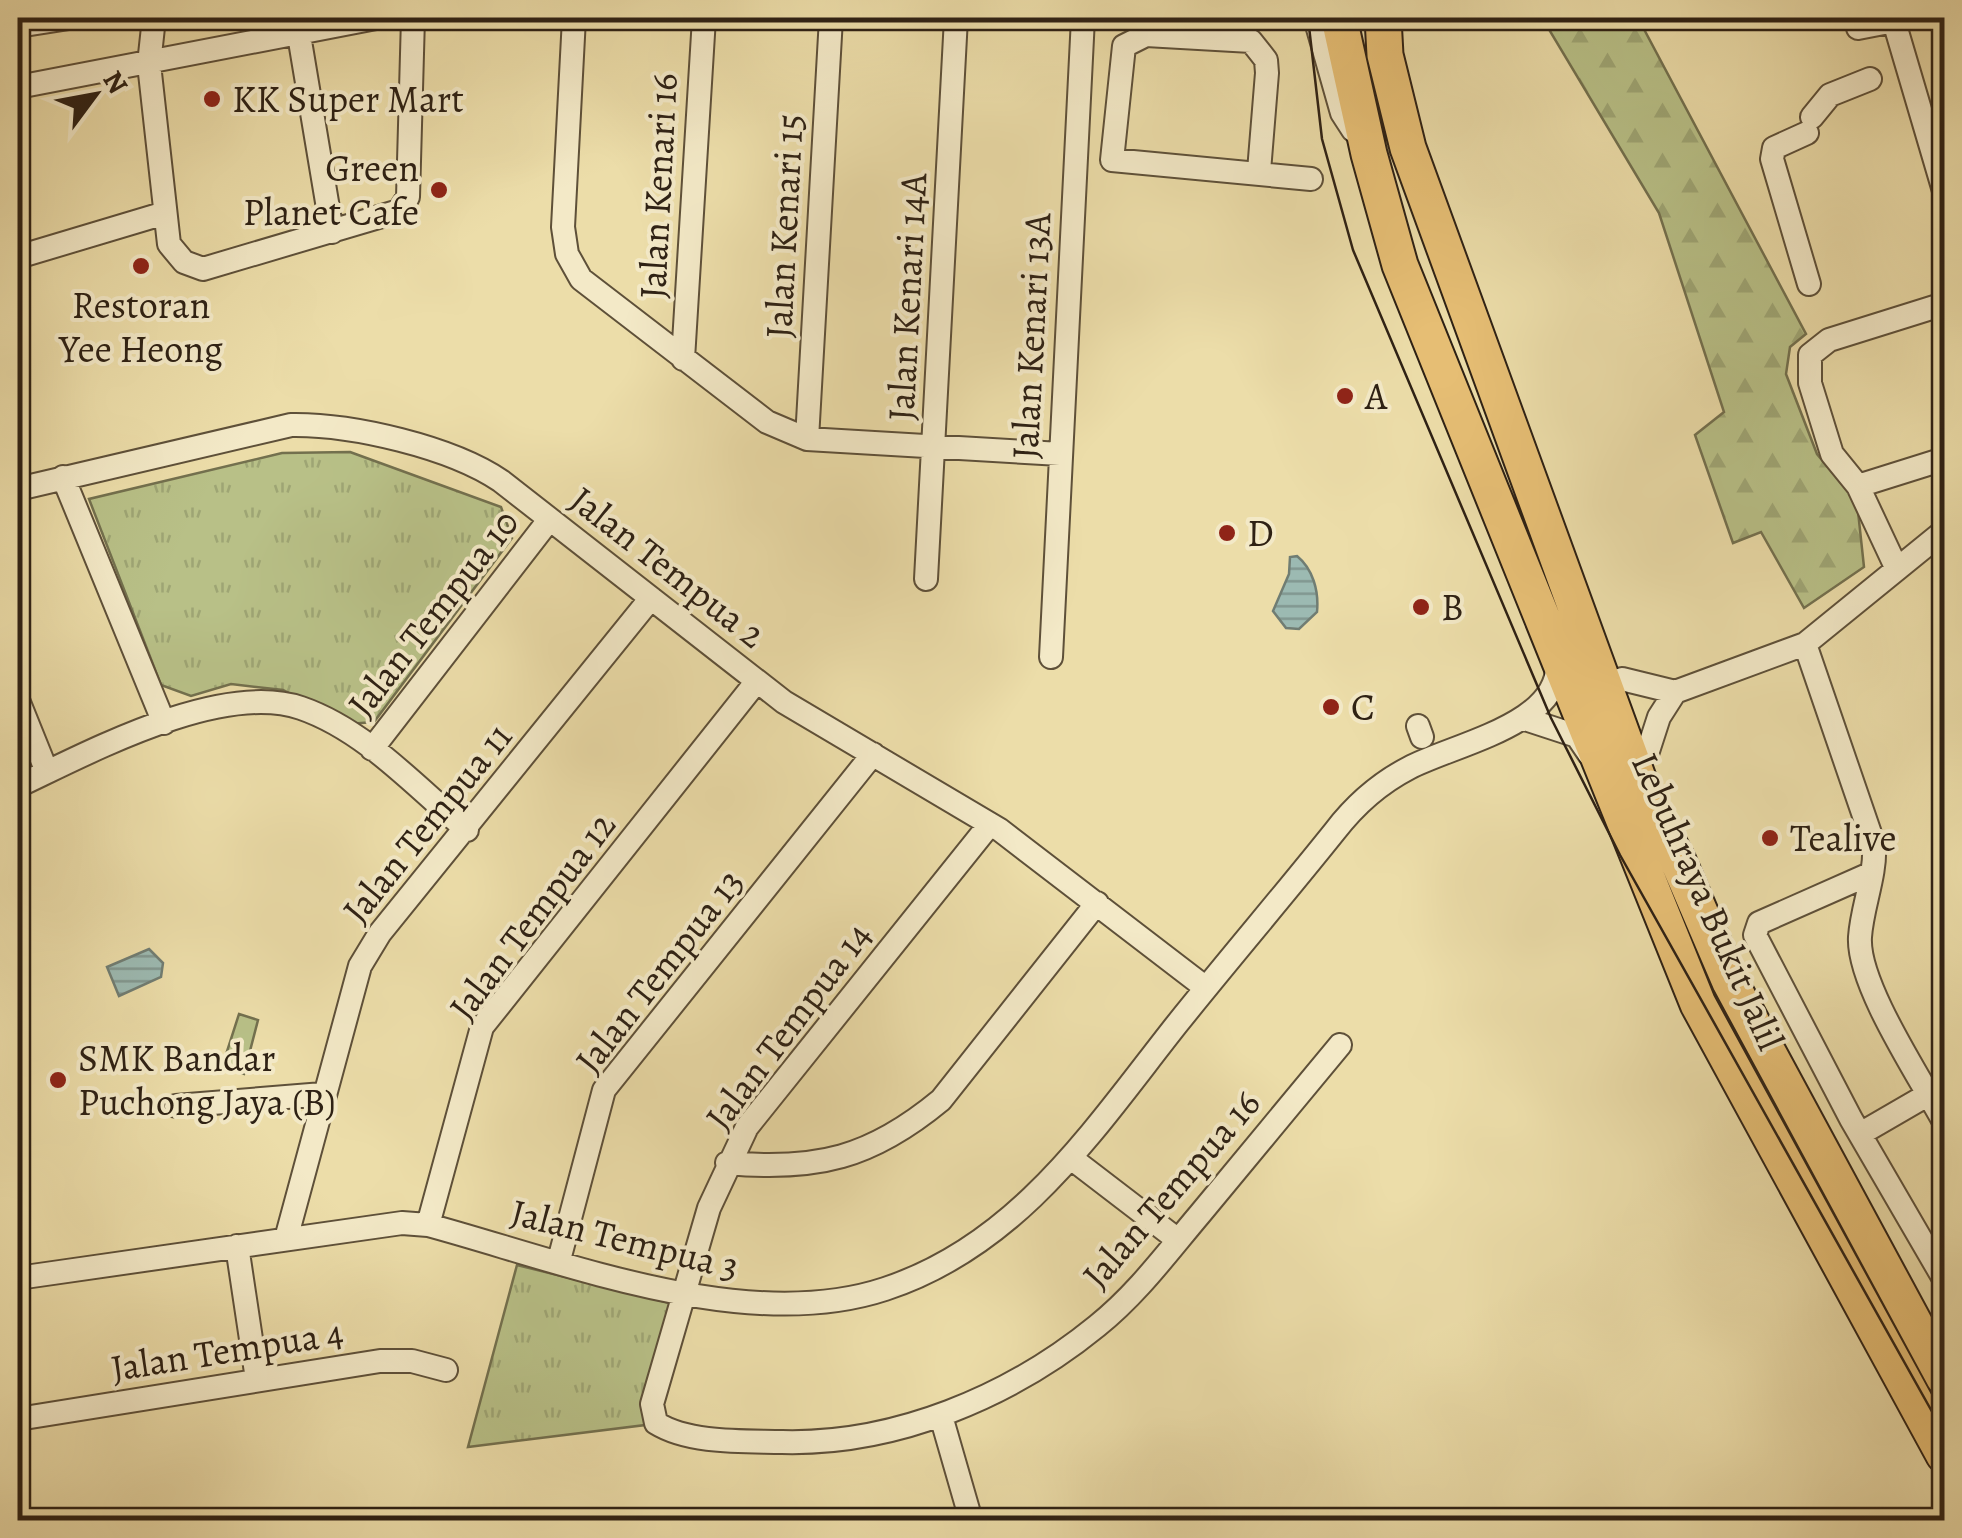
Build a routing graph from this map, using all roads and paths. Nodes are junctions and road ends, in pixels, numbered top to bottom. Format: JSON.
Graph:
{"nodes":[{"id":1,"x":69,"y":18,"type":"edge"},
{"id":2,"x":154,"y":18,"type":"edge"},
{"id":3,"x":376,"y":18,"type":"edge"},
{"id":4,"x":413,"y":18,"type":"edge"},
{"id":5,"x":704,"y":18,"type":"edge"},
{"id":6,"x":831,"y":18,"type":"edge"},
{"id":7,"x":956,"y":18,"type":"edge"},
{"id":8,"x":1083,"y":18,"type":"edge"},
{"id":9,"x":1315,"y":18,"type":"edge"},
{"id":10,"x":1339,"y":18,"type":"edge"},
{"id":11,"x":1359,"y":18,"type":"edge"},
{"id":12,"x":1383,"y":18,"type":"edge"},
{"id":13,"x":1401,"y":18,"type":"edge"},
{"id":14,"x":1893,"y":19,"type":"edge"},
{"id":15,"x":574,"y":23,"type":"edge"},
{"id":16,"x":18,"y":26,"type":"edge"},
{"id":17,"x":1194,"y":26,"type":"edge"},
{"id":18,"x":1858,"y":28,"type":"dead end"},
{"id":19,"x":300,"y":35,"type":"junction"},
{"id":20,"x":149,"y":64,"type":"junction"},
{"id":21,"x":1870,"y":79,"type":"dead end"},
{"id":22,"x":18,"y":86,"type":"edge"},
{"id":23,"x":1369,"y":154,"type":"junction"},
{"id":24,"x":1258,"y":171,"type":"junction"},
{"id":25,"x":1311,"y":178,"type":"dead end"},
{"id":26,"x":1944,"y":191,"type":"edge"},
{"id":27,"x":165,"y":213,"type":"junction"},
{"id":28,"x":332,"y":232,"type":"junction"},
{"id":29,"x":18,"y":257,"type":"edge"},
{"id":30,"x":1809,"y":284,"type":"dead end"},
{"id":31,"x":1944,"y":304,"type":"edge"},
{"id":32,"x":683,"y":359,"type":"junction"},
{"id":33,"x":807,"y":439,"type":"junction"},
{"id":34,"x":934,"y":448,"type":"junction"},
{"id":35,"x":1060,"y":454,"type":"junction"},
{"id":36,"x":1944,"y":459,"type":"edge"},
{"id":37,"x":62,"y":478,"type":"junction"},
{"id":38,"x":1858,"y":486,"type":"junction"},
{"id":39,"x":18,"y":488,"type":"edge"},
{"id":40,"x":549,"y":520,"type":"junction"},
{"id":41,"x":1509,"y":526,"type":"junction"},
{"id":42,"x":1944,"y":532,"type":"edge"},
{"id":43,"x":1896,"y":568,"type":"junction"},
{"id":44,"x":926,"y":579,"type":"dead end"},
{"id":45,"x":651,"y":598,"type":"junction"},
{"id":46,"x":1804,"y":644,"type":"junction"},
{"id":47,"x":1556,"y":652,"type":"junction"},
{"id":48,"x":1051,"y":657,"type":"dead end"},
{"id":49,"x":1622,"y":678,"type":"junction"},
{"id":50,"x":758,"y":681,"type":"junction"},
{"id":51,"x":1674,"y":692,"type":"junction"},
{"id":52,"x":18,"y":700,"type":"edge"},
{"id":53,"x":1525,"y":719,"type":"junction"},
{"id":54,"x":164,"y":724,"type":"junction"},
{"id":55,"x":372,"y":749,"type":"junction"},
{"id":56,"x":1648,"y":751,"type":"junction"},
{"id":57,"x":873,"y":754,"type":"junction"},
{"id":58,"x":47,"y":772,"type":"junction"},
{"id":59,"x":18,"y":786,"type":"edge"},
{"id":60,"x":1614,"y":796,"type":"junction"},
{"id":61,"x":990,"y":824,"type":"junction"},
{"id":62,"x":466,"y":830,"type":"junction"},
{"id":63,"x":1678,"y":861,"type":"junction"},
{"id":64,"x":1872,"y":873,"type":"junction"},
{"id":65,"x":1097,"y":903,"type":"junction"},
{"id":66,"x":1206,"y":988,"type":"junction"},
{"id":67,"x":1340,"y":1044,"type":"dead end"},
{"id":68,"x":324,"y":1094,"type":"junction"},
{"id":69,"x":1929,"y":1094,"type":"junction"},
{"id":70,"x":176,"y":1106,"type":"dead end"},
{"id":71,"x":1802,"y":1116,"type":"junction"},
{"id":72,"x":1944,"y":1122,"type":"edge"},
{"id":73,"x":1859,"y":1133,"type":"junction"},
{"id":74,"x":1071,"y":1158,"type":"junction"},
{"id":75,"x":727,"y":1163,"type":"junction"},
{"id":76,"x":1842,"y":1193,"type":"junction"},
{"id":77,"x":428,"y":1225,"type":"junction"},
{"id":78,"x":286,"y":1238,"type":"junction"},
{"id":79,"x":1178,"y":1240,"type":"junction"},
{"id":80,"x":237,"y":1246,"type":"junction"},
{"id":81,"x":559,"y":1260,"type":"junction"},
{"id":82,"x":18,"y":1278,"type":"edge"},
{"id":83,"x":1944,"y":1279,"type":"edge"},
{"id":84,"x":685,"y":1294,"type":"junction"},
{"id":85,"x":446,"y":1370,"type":"dead end"},
{"id":86,"x":1944,"y":1378,"type":"edge"},
{"id":87,"x":258,"y":1379,"type":"junction"},
{"id":88,"x":940,"y":1416,"type":"junction"},
{"id":89,"x":18,"y":1418,"type":"edge"},
{"id":90,"x":1944,"y":1455,"type":"edge"},
{"id":91,"x":972,"y":1520,"type":"edge"}],
"edges":[{"from":1,"to":16,"type":"street"},
{"from":2,"to":20,"type":"street"},
{"from":3,"to":19,"type":"street"},
{"from":4,"to":28,"type":"street"},
{"from":5,"to":32,"type":"street","name":"Jalan Kenari 16"},
{"from":6,"to":33,"type":"street","name":"Jalan Kenari 15"},
{"from":7,"to":34,"type":"street","name":"Jalan Kenari 14A"},
{"from":8,"to":35,"type":"street","name":"Jalan Kenari 13A"},
{"from":9,"to":23,"type":"street"},
{"from":10,"to":23,"type":"highway"},
{"from":11,"to":41,"type":"highway"},
{"from":12,"to":63,"type":"highway"},
{"from":13,"to":49,"type":"highway"},
{"from":14,"to":18,"type":"street"},
{"from":14,"to":26,"type":"street"},
{"from":15,"to":32,"type":"street"},
{"from":17,"to":24,"type":"street"},
{"from":17,"to":24,"type":"street"},
{"from":19,"to":20,"type":"street"},
{"from":19,"to":28,"type":"street"},
{"from":20,"to":22,"type":"street"},
{"from":20,"to":27,"type":"street"},
{"from":21,"to":30,"type":"street"},
{"from":23,"to":41,"type":"highway"},
{"from":24,"to":25,"type":"street"},
{"from":27,"to":28,"type":"street"},
{"from":27,"to":29,"type":"street"},
{"from":31,"to":38,"type":"street"},
{"from":32,"to":33,"type":"street"},
{"from":33,"to":34,"type":"street"},
{"from":34,"to":35,"type":"street"},
{"from":34,"to":44,"type":"street","name":"Jalan Kenari 14A"},
{"from":35,"to":48,"type":"street","name":"Jalan Kenari 13A"},
{"from":36,"to":38,"type":"street"},
{"from":37,"to":39,"type":"street","name":"Jalan Tempua 2"},
{"from":37,"to":40,"type":"street","name":"Jalan Tempua 2"},
{"from":37,"to":54,"type":"street"},
{"from":38,"to":43,"type":"street"},
{"from":40,"to":45,"type":"street","name":"Jalan Tempua 2"},
{"from":40,"to":55,"type":"street","name":"Jalan Tempua 10"},
{"from":41,"to":47,"type":"highway","name":"Lebuhraya Bukit Jalil"},
{"from":42,"to":43,"type":"street"},
{"from":43,"to":46,"type":"street"},
{"from":45,"to":50,"type":"street","name":"Jalan Tempua 2"},
{"from":45,"to":62,"type":"street","name":"Jalan Tempua 11"},
{"from":46,"to":51,"type":"street"},
{"from":46,"to":64,"type":"street"},
{"from":47,"to":53,"type":"street","name":"Jalan Tempua 3"},
{"from":47,"to":60,"type":"highway","name":"Lebuhraya Bukit Jalil"},
{"from":49,"to":51,"type":"street"},
{"from":49,"to":56,"type":"highway"},
{"from":50,"to":57,"type":"street","name":"Jalan Tempua 2"},
{"from":50,"to":77,"type":"street","name":"Jalan Tempua 12"},
{"from":51,"to":56,"type":"street"},
{"from":52,"to":58,"type":"street"},
{"from":53,"to":60,"type":"street"},
{"from":53,"to":66,"type":"street","name":"Jalan Tempua 3"},
{"from":54,"to":55,"type":"street"},
{"from":54,"to":58,"type":"street"},
{"from":55,"to":62,"type":"street"},
{"from":56,"to":63,"type":"highway"},
{"from":57,"to":61,"type":"street","name":"Jalan Tempua 2"},
{"from":57,"to":81,"type":"street","name":"Jalan Tempua 13"},
{"from":58,"to":59,"type":"street"},
{"from":60,"to":90,"type":"highway","name":"Lebuhraya Bukit Jalil"},
{"from":61,"to":65,"type":"street","name":"Jalan Tempua 2"},
{"from":61,"to":75,"type":"street","name":"Jalan Tempua 14"},
{"from":62,"to":68,"type":"street","name":"Jalan Tempua 11"},
{"from":63,"to":71,"type":"highway","name":"Lebuhraya Bukit Jalil"},
{"from":64,"to":69,"type":"street"},
{"from":64,"to":73,"type":"street"},
{"from":65,"to":66,"type":"street","name":"Jalan Tempua 2"},
{"from":65,"to":75,"type":"street"},
{"from":66,"to":74,"type":"street","name":"Jalan Tempua 3"},
{"from":67,"to":79,"type":"street","name":"Jalan Tempua 16"},
{"from":68,"to":70,"type":"street"},
{"from":68,"to":78,"type":"street","name":"Jalan Tempua 11"},
{"from":69,"to":72,"type":"street"},
{"from":69,"to":73,"type":"street"},
{"from":71,"to":73,"type":"street"},
{"from":71,"to":76,"type":"highway","name":"Lebuhraya Bukit Jalil"},
{"from":73,"to":76,"type":"street"},
{"from":73,"to":83,"type":"street"},
{"from":74,"to":79,"type":"street"},
{"from":74,"to":84,"type":"street","name":"Jalan Tempua 3"},
{"from":75,"to":84,"type":"street","name":"Jalan Tempua 14"},
{"from":76,"to":86,"type":"highway","name":"Lebuhraya Bukit Jalil"},
{"from":77,"to":78,"type":"street","name":"Jalan Tempua 3"},
{"from":77,"to":81,"type":"street","name":"Jalan Tempua 3"},
{"from":78,"to":80,"type":"street","name":"Jalan Tempua 3"},
{"from":79,"to":88,"type":"street","name":"Jalan Tempua 16"},
{"from":80,"to":82,"type":"street","name":"Jalan Tempua 3"},
{"from":80,"to":87,"type":"street"},
{"from":81,"to":84,"type":"street","name":"Jalan Tempua 3"},
{"from":84,"to":88,"type":"street","name":"Jalan Tempua 16"},
{"from":85,"to":87,"type":"street","name":"Jalan Tempua 4"},
{"from":87,"to":89,"type":"street","name":"Jalan Tempua 4"},
{"from":88,"to":91,"type":"street"}]}
